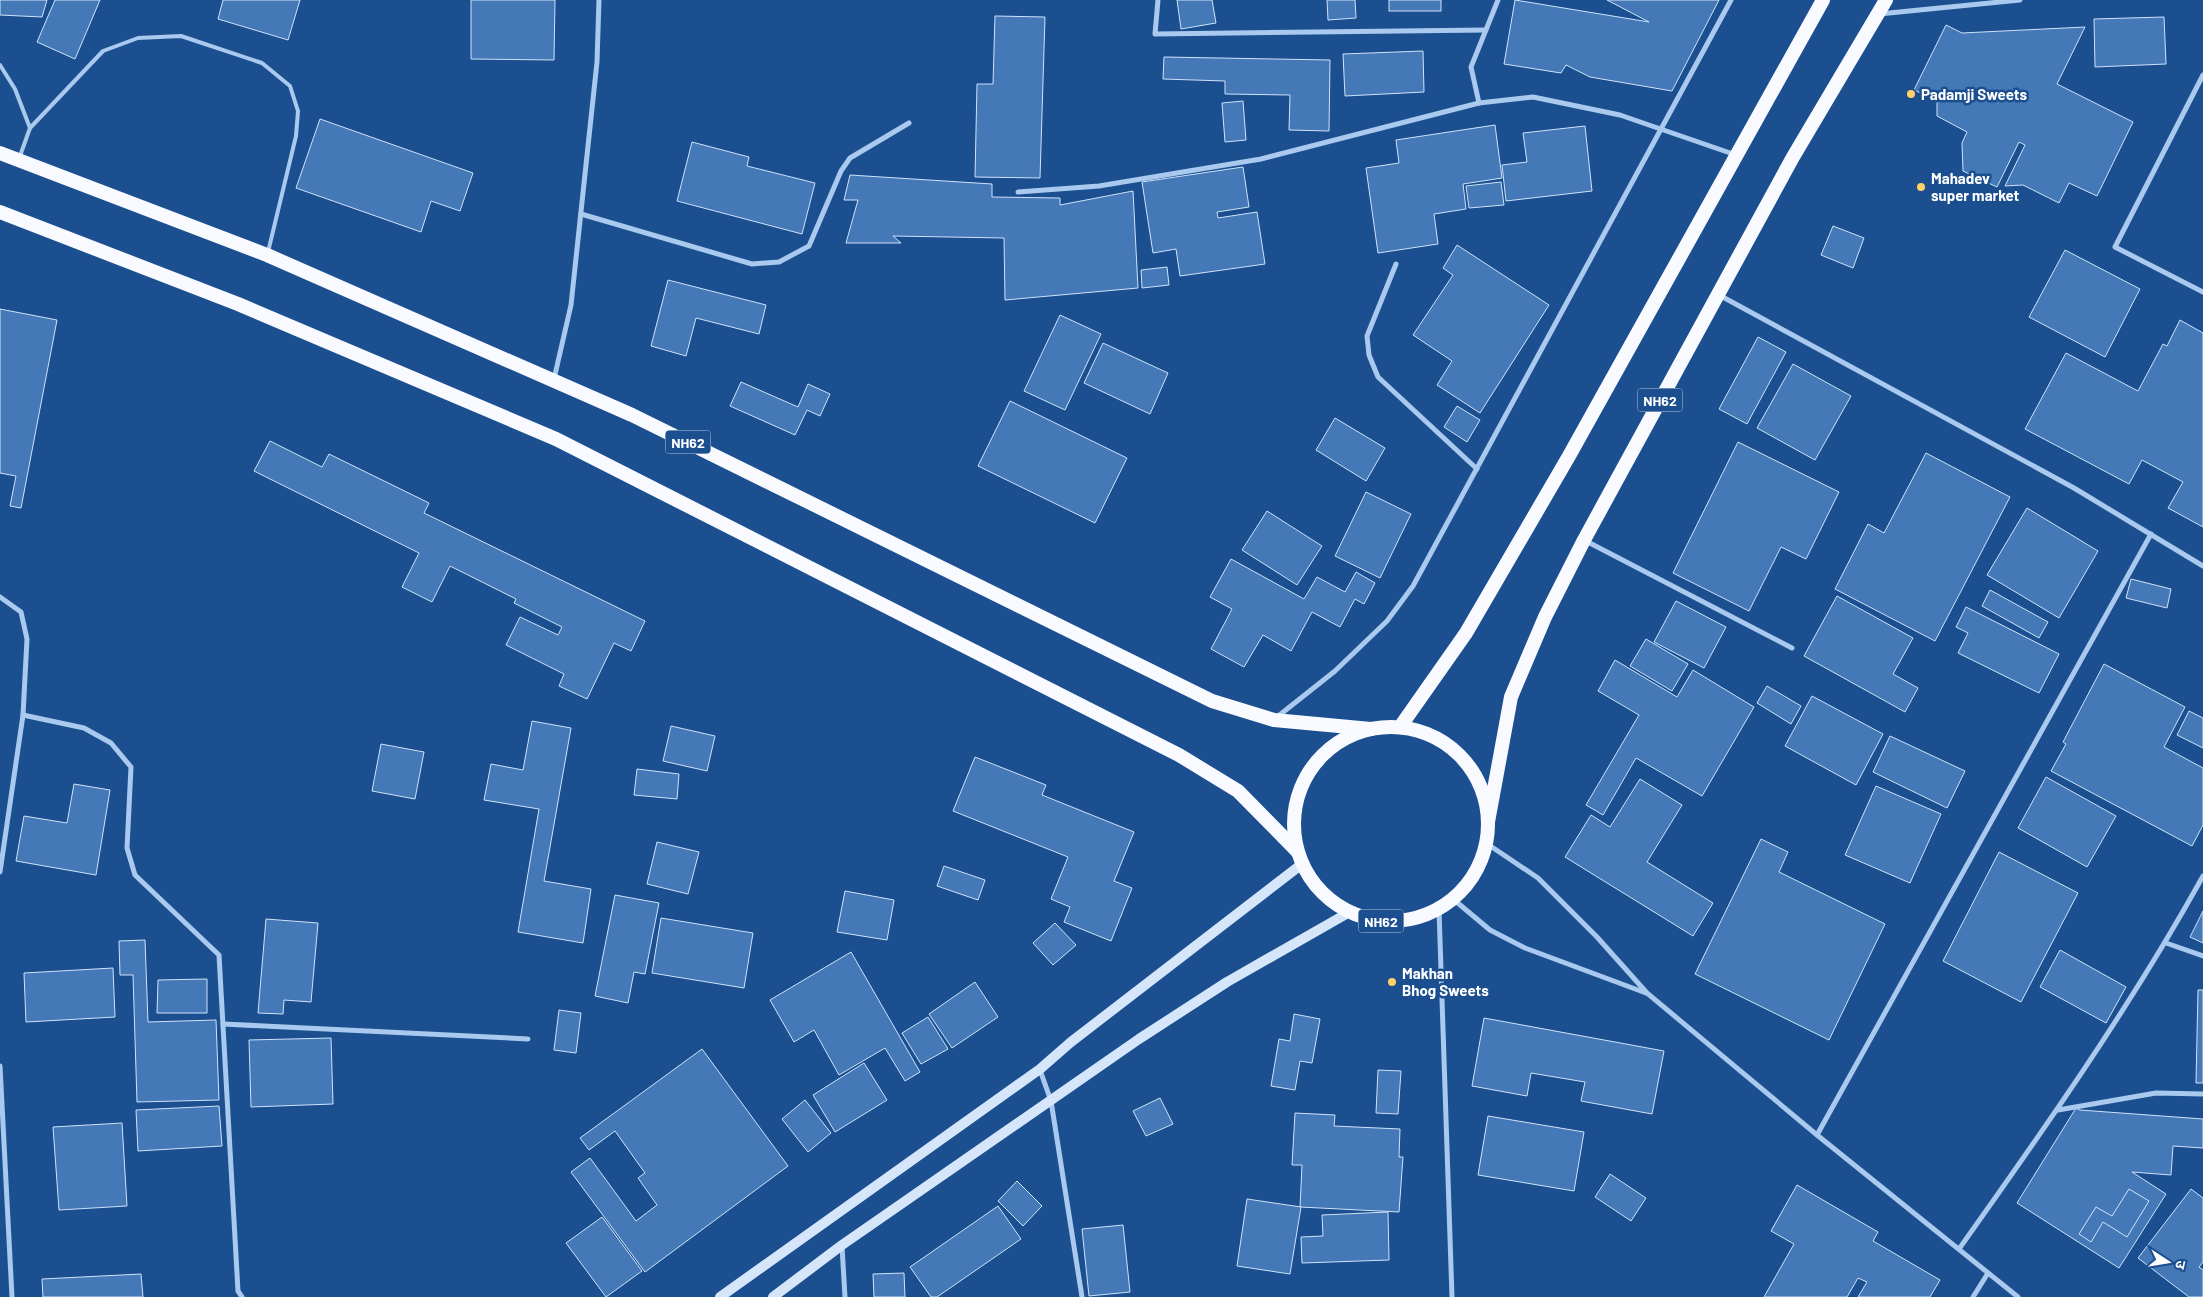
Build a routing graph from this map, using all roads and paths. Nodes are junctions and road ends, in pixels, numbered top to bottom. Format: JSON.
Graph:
{"nodes":[{"id":1,"x":599,"y":0,"type":"edge"},
{"id":2,"x":1158,"y":0,"type":"edge"},
{"id":3,"x":1498,"y":0,"type":"edge"},
{"id":4,"x":1731,"y":0,"type":"edge"},
{"id":5,"x":1824,"y":0,"type":"edge"},
{"id":6,"x":1886,"y":0,"type":"edge"},
{"id":7,"x":2020,"y":0,"type":"edge"},
{"id":8,"x":1878,"y":15,"type":"junction"},
{"id":9,"x":1486,"y":30,"type":"junction"},
{"id":10,"x":0,"y":65,"type":"edge"},
{"id":11,"x":2203,"y":75,"type":"edge"},
{"id":12,"x":1479,"y":103,"type":"junction"},
{"id":13,"x":909,"y":123,"type":"dead end"},
{"id":14,"x":30,"y":128,"type":"junction"},
{"id":15,"x":1659,"y":130,"type":"junction"},
{"id":16,"x":0,"y":154,"type":"edge"},
{"id":17,"x":1737,"y":156,"type":"junction"},
{"id":18,"x":19,"y":160,"type":"junction"},
{"id":19,"x":1018,"y":192,"type":"dead end"},
{"id":20,"x":0,"y":212,"type":"edge"},
{"id":21,"x":581,"y":214,"type":"junction"},
{"id":22,"x":267,"y":255,"type":"junction"},
{"id":23,"x":1396,"y":264,"type":"dead end"},
{"id":24,"x":2203,"y":292,"type":"edge"},
{"id":25,"x":1718,"y":295,"type":"junction"},
{"id":26,"x":553,"y":380,"type":"junction"},
{"id":27,"x":1477,"y":469,"type":"junction"},
{"id":28,"x":2151,"y":534,"type":"junction"},
{"id":29,"x":1584,"y":540,"type":"junction"},
{"id":30,"x":2203,"y":566,"type":"edge"},
{"id":31,"x":0,"y":597,"type":"edge"},
{"id":32,"x":1792,"y":648,"type":"dead end"},
{"id":33,"x":23,"y":715,"type":"junction"},
{"id":34,"x":1274,"y":720,"type":"junction"},
{"id":35,"x":1400,"y":727,"type":"junction"},
{"id":36,"x":1371,"y":729,"type":"junction"},
{"id":37,"x":1488,"y":822,"type":"junction"},
{"id":38,"x":1486,"y":843,"type":"junction"},
{"id":39,"x":1300,"y":858,"type":"junction"},
{"id":40,"x":0,"y":872,"type":"edge"},
{"id":41,"x":2203,"y":876,"type":"edge"},
{"id":42,"x":1453,"y":899,"type":"junction"},
{"id":43,"x":1439,"y":910,"type":"junction"},
{"id":44,"x":1348,"y":913,"type":"junction"},
{"id":45,"x":2166,"y":943,"type":"junction"},
{"id":46,"x":2203,"y":956,"type":"edge"},
{"id":47,"x":1647,"y":993,"type":"junction"},
{"id":48,"x":223,"y":1024,"type":"junction"},
{"id":49,"x":528,"y":1038,"type":"dead end"},
{"id":50,"x":0,"y":1066,"type":"edge"},
{"id":51,"x":1040,"y":1069,"type":"junction"},
{"id":52,"x":2203,"y":1094,"type":"edge"},
{"id":53,"x":1051,"y":1101,"type":"junction"},
{"id":54,"x":2058,"y":1110,"type":"junction"},
{"id":55,"x":1818,"y":1135,"type":"junction"},
{"id":56,"x":842,"y":1246,"type":"junction"},
{"id":57,"x":1959,"y":1249,"type":"junction"},
{"id":58,"x":1988,"y":1273,"type":"junction"},
{"id":59,"x":12,"y":1297,"type":"edge"},
{"id":60,"x":242,"y":1297,"type":"edge"},
{"id":61,"x":720,"y":1297,"type":"edge"},
{"id":62,"x":773,"y":1297,"type":"edge"},
{"id":63,"x":845,"y":1297,"type":"edge"},
{"id":64,"x":1082,"y":1297,"type":"edge"},
{"id":65,"x":1452,"y":1297,"type":"edge"},
{"id":66,"x":1973,"y":1297,"type":"edge"},
{"id":67,"x":2018,"y":1297,"type":"edge"}],
"edges":[{"from":1,"to":21,"type":"street"},
{"from":2,"to":9,"type":"street"},
{"from":3,"to":9,"type":"street"},
{"from":4,"to":15,"type":"street"},
{"from":5,"to":17,"type":"highway"},
{"from":6,"to":8,"type":"highway","number":"NH62"},
{"from":7,"to":8,"type":"street"},
{"from":8,"to":25,"type":"highway","number":"NH62"},
{"from":9,"to":12,"type":"street"},
{"from":10,"to":14,"type":"lane"},
{"from":11,"to":24,"type":"street"},
{"from":12,"to":15,"type":"street"},
{"from":12,"to":19,"type":"street"},
{"from":13,"to":21,"type":"street"},
{"from":14,"to":18,"type":"lane"},
{"from":14,"to":22,"type":"lane"},
{"from":15,"to":17,"type":"street"},
{"from":15,"to":27,"type":"street"},
{"from":16,"to":18,"type":"highway","number":"NH62"},
{"from":17,"to":35,"type":"highway"},
{"from":18,"to":22,"type":"highway","number":"NH62"},
{"from":20,"to":39,"type":"highway","number":"NH62"},
{"from":21,"to":26,"type":"street"},
{"from":22,"to":26,"type":"highway","number":"NH62"},
{"from":23,"to":27,"type":"street"},
{"from":25,"to":28,"type":"street"},
{"from":25,"to":29,"type":"highway","number":"NH62"},
{"from":26,"to":34,"type":"highway","number":"NH62"},
{"from":27,"to":34,"type":"street"},
{"from":28,"to":30,"type":"street"},
{"from":28,"to":55,"type":"street"},
{"from":29,"to":32,"type":"street"},
{"from":29,"to":37,"type":"highway","number":"NH62"},
{"from":31,"to":33,"type":"street"},
{"from":33,"to":40,"type":"street"},
{"from":33,"to":48,"type":"street"},
{"from":34,"to":36,"type":"highway","number":"NH62"},
{"from":35,"to":36,"type":"highway","number":"NH62"},
{"from":35,"to":37,"type":"highway","number":"NH62"},
{"from":36,"to":39,"type":"highway","number":"NH62"},
{"from":37,"to":38,"type":"highway","number":"NH62"},
{"from":38,"to":42,"type":"highway","number":"NH62"},
{"from":38,"to":47,"type":"street"},
{"from":39,"to":44,"type":"highway","number":"NH62"},
{"from":39,"to":51,"type":"main road"},
{"from":41,"to":45,"type":"street"},
{"from":42,"to":43,"type":"highway","number":"NH62"},
{"from":42,"to":47,"type":"street"},
{"from":43,"to":44,"type":"highway","number":"NH62"},
{"from":43,"to":65,"type":"street"},
{"from":44,"to":53,"type":"main road"},
{"from":45,"to":46,"type":"street"},
{"from":45,"to":54,"type":"street"},
{"from":47,"to":55,"type":"street"},
{"from":48,"to":49,"type":"street"},
{"from":48,"to":60,"type":"street"},
{"from":50,"to":59,"type":"street"},
{"from":51,"to":53,"type":"street"},
{"from":51,"to":61,"type":"main road"},
{"from":52,"to":54,"type":"street"},
{"from":53,"to":56,"type":"main road"},
{"from":53,"to":64,"type":"street"},
{"from":54,"to":57,"type":"street"},
{"from":55,"to":57,"type":"street"},
{"from":56,"to":62,"type":"main road"},
{"from":56,"to":63,"type":"street"},
{"from":57,"to":58,"type":"street"},
{"from":58,"to":66,"type":"street"},
{"from":58,"to":67,"type":"street"}]}
